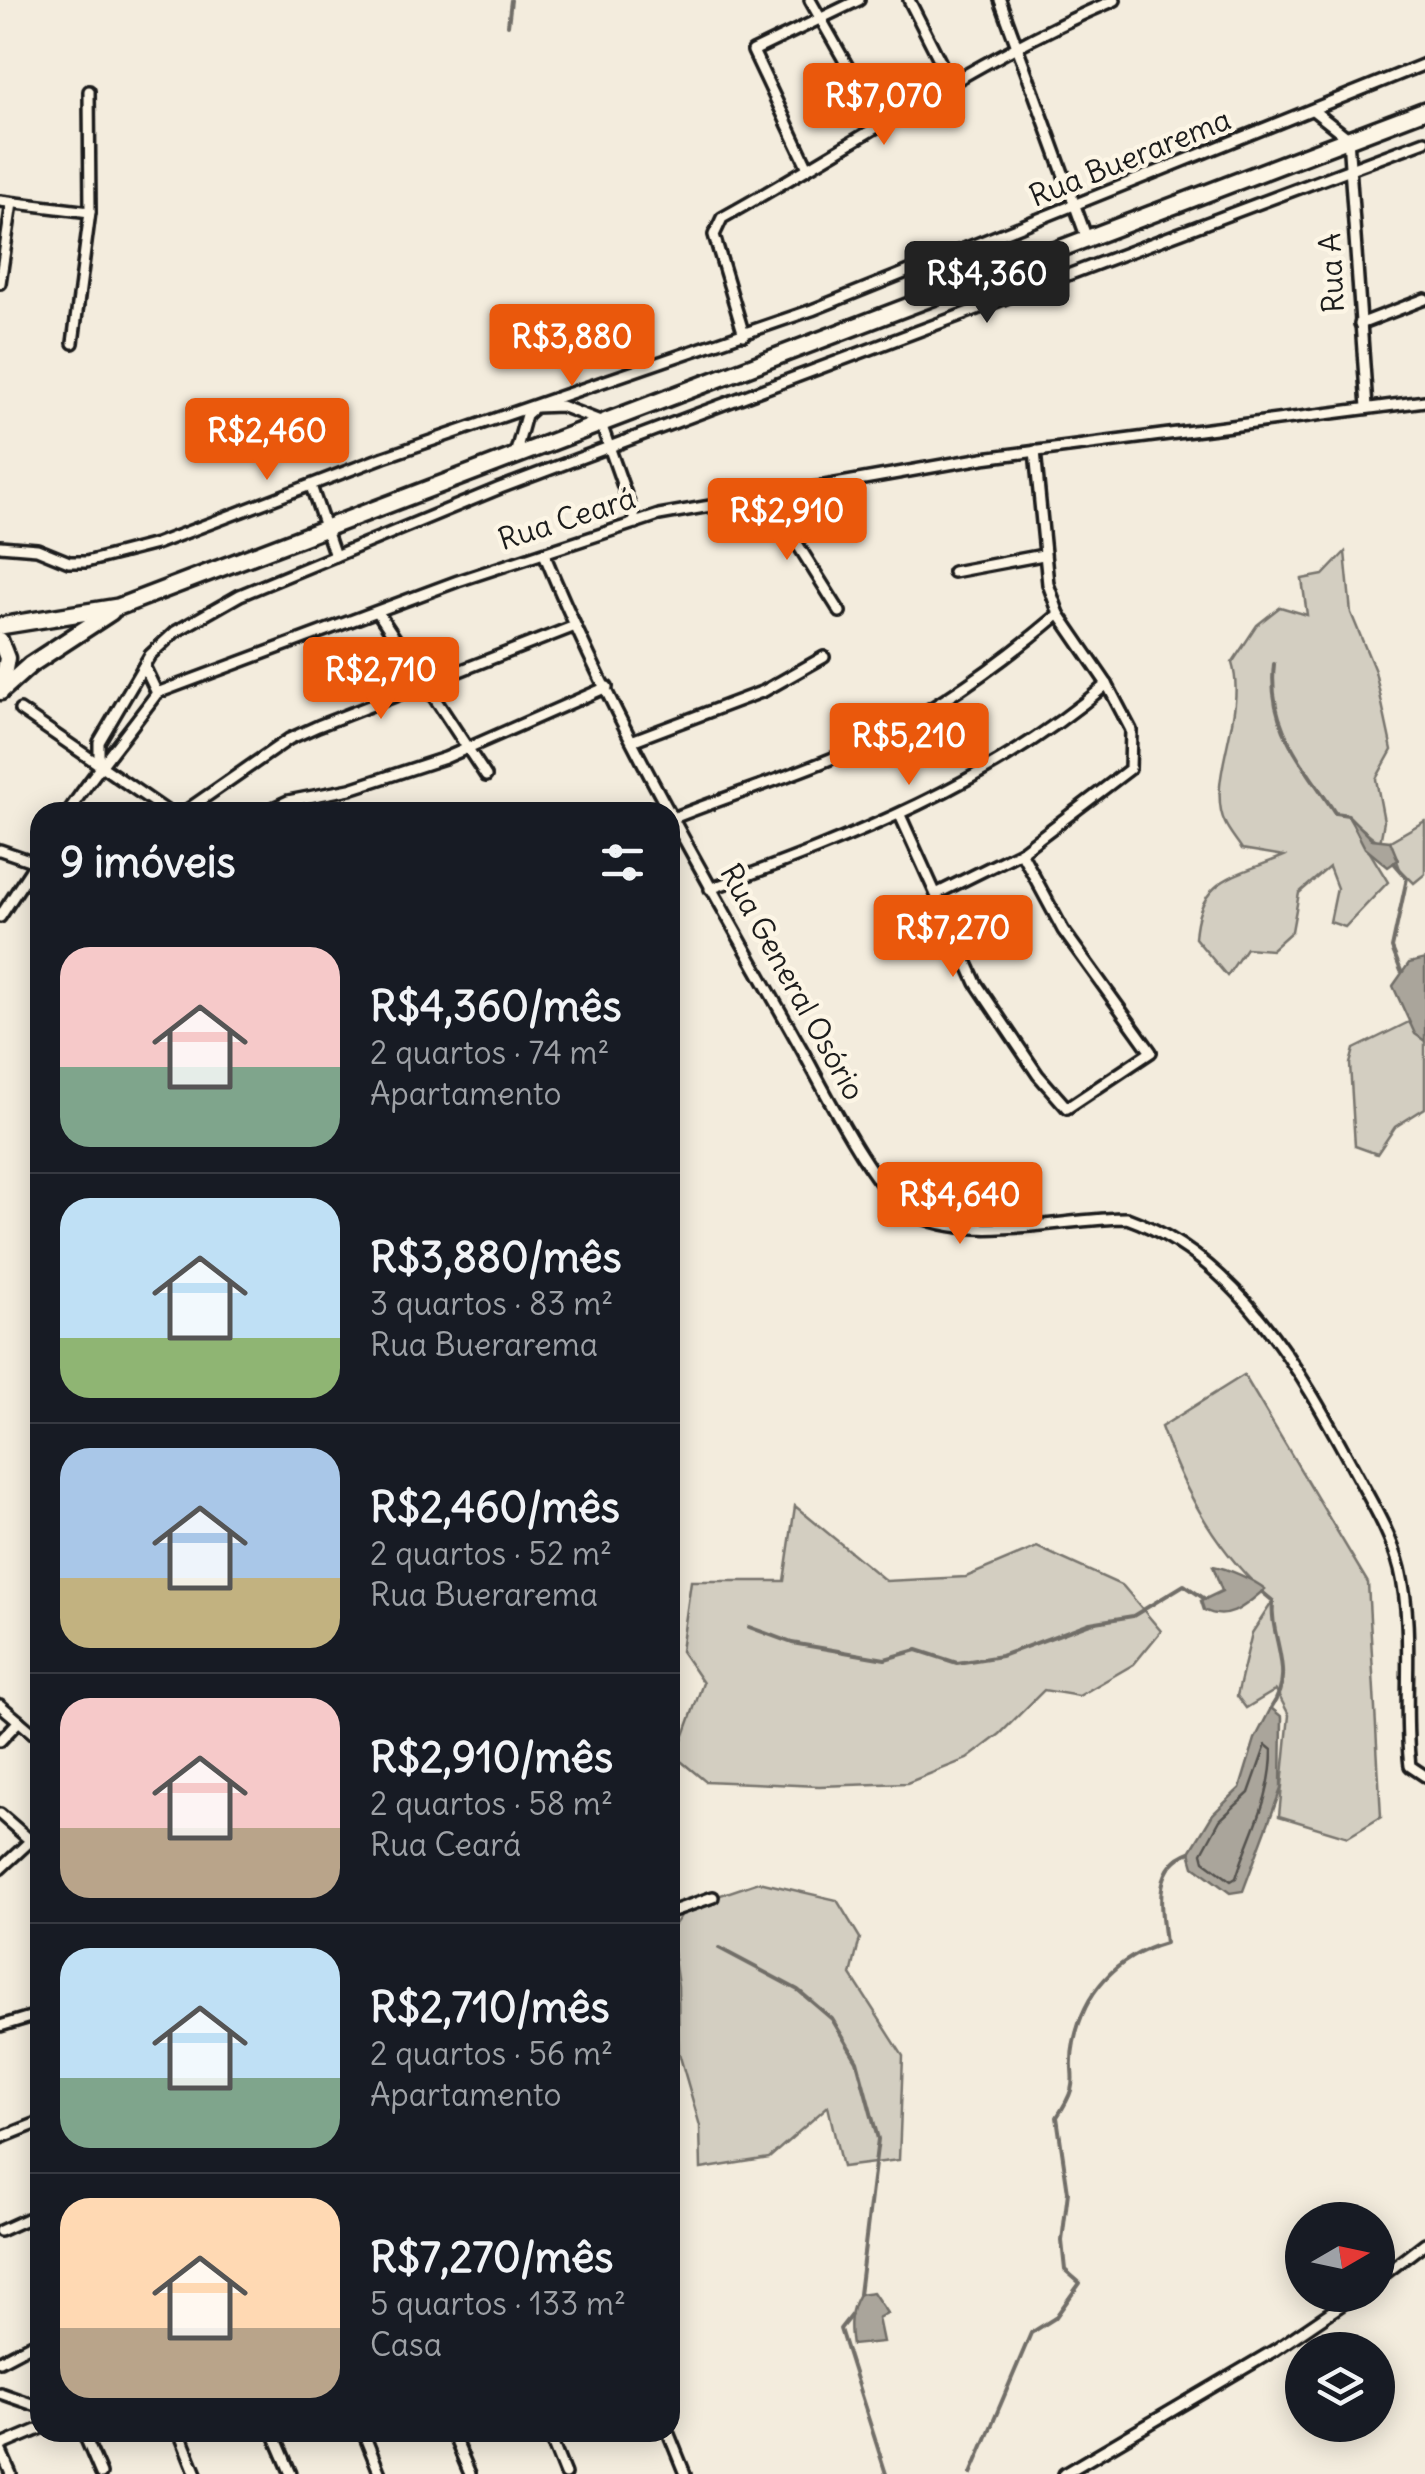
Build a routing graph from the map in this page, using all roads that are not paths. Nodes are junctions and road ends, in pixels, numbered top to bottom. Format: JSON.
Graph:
{"nodes":[{"id":1,"x":810,"y":0,"type":"edge"},
{"id":2,"x":859,"y":0,"type":"edge"},
{"id":3,"x":909,"y":0,"type":"edge"},
{"id":4,"x":1000,"y":0,"type":"edge"},
{"id":5,"x":1082,"y":0,"type":"edge"},
{"id":6,"x":1115,"y":0,"type":"edge"},
{"id":7,"x":1087,"y":12,"type":"junction"},
{"id":8,"x":821,"y":20,"type":"junction"},
{"id":9,"x":1018,"y":45,"type":"junction"},
{"id":10,"x":1425,"y":64,"type":"edge"},
{"id":11,"x":951,"y":83,"type":"junction"},
{"id":12,"x":89,"y":90,"type":"dead end"},
{"id":13,"x":1425,"y":110,"type":"edge"},
{"id":14,"x":1314,"y":111,"type":"junction"},
{"id":15,"x":882,"y":127,"type":"junction"},
{"id":16,"x":1348,"y":138,"type":"junction"},
{"id":17,"x":1425,"y":140,"type":"edge"},
{"id":18,"x":808,"y":168,"type":"junction"},
{"id":19,"x":1352,"y":168,"type":"junction"},
{"id":20,"x":0,"y":201,"type":"edge"},
{"id":21,"x":12,"y":203,"type":"junction"},
{"id":22,"x":1076,"y":207,"type":"junction"},
{"id":23,"x":90,"y":212,"type":"junction"},
{"id":24,"x":1086,"y":236,"type":"junction"},
{"id":25,"x":1014,"y":266,"type":"junction"},
{"id":26,"x":0,"y":284,"type":"edge"},
{"id":27,"x":1018,"y":294,"type":"junction"},
{"id":28,"x":1425,"y":300,"type":"edge"},
{"id":29,"x":1360,"y":324,"type":"junction"},
{"id":30,"x":744,"y":335,"type":"junction"},
{"id":31,"x":73,"y":343,"type":"dead end"},
{"id":32,"x":1425,"y":401,"type":"edge"},
{"id":33,"x":535,"y":407,"type":"junction"},
{"id":34,"x":1366,"y":407,"type":"junction"},
{"id":35,"x":600,"y":421,"type":"junction"},
{"id":36,"x":610,"y":447,"type":"junction"},
{"id":37,"x":1035,"y":451,"type":"junction"},
{"id":38,"x":515,"y":455,"type":"junction"},
{"id":39,"x":311,"y":486,"type":"junction"},
{"id":40,"x":766,"y":494,"type":"junction"},
{"id":41,"x":636,"y":523,"type":"junction"},
{"id":42,"x":326,"y":529,"type":"junction"},
{"id":43,"x":0,"y":546,"type":"edge"},
{"id":44,"x":1043,"y":554,"type":"junction"},
{"id":45,"x":335,"y":556,"type":"junction"},
{"id":46,"x":545,"y":556,"type":"junction"},
{"id":47,"x":953,"y":572,"type":"dead end"},
{"id":48,"x":118,"y":607,"type":"junction"},
{"id":49,"x":840,"y":612,"type":"dead end"},
{"id":50,"x":379,"y":614,"type":"junction"},
{"id":51,"x":1059,"y":614,"type":"junction"},
{"id":52,"x":0,"y":626,"type":"edge"},
{"id":53,"x":575,"y":626,"type":"junction"},
{"id":54,"x":0,"y":640,"type":"edge"},
{"id":55,"x":824,"y":656,"type":"dead end"},
{"id":56,"x":144,"y":666,"type":"junction"},
{"id":57,"x":426,"y":684,"type":"junction"},
{"id":58,"x":1108,"y":684,"type":"junction"},
{"id":59,"x":608,"y":687,"type":"junction"},
{"id":60,"x":0,"y":692,"type":"edge"},
{"id":61,"x":157,"y":693,"type":"junction"},
{"id":62,"x":20,"y":710,"type":"dead end"},
{"id":63,"x":634,"y":740,"type":"junction"},
{"id":64,"x":469,"y":749,"type":"junction"},
{"id":65,"x":99,"y":765,"type":"junction"},
{"id":66,"x":486,"y":776,"type":"dead end"},
{"id":67,"x":75,"y":802,"type":"edge"},
{"id":68,"x":153,"y":802,"type":"edge"},
{"id":69,"x":199,"y":802,"type":"edge"},
{"id":70,"x":284,"y":802,"type":"edge"},
{"id":71,"x":666,"y":802,"type":"edge"},
{"id":72,"x":900,"y":815,"type":"junction"},
{"id":73,"x":680,"y":816,"type":"edge"},
{"id":74,"x":680,"y":830,"type":"edge"},
{"id":75,"x":0,"y":850,"type":"edge"},
{"id":76,"x":1020,"y":852,"type":"junction"},
{"id":77,"x":30,"y":858,"type":"edge"},
{"id":78,"x":30,"y":874,"type":"edge"},
{"id":79,"x":710,"y":889,"type":"junction"},
{"id":80,"x":936,"y":894,"type":"junction"},
{"id":81,"x":0,"y":918,"type":"edge"},
{"id":82,"x":0,"y":1705,"type":"edge"},
{"id":83,"x":19,"y":1720,"type":"junction"},
{"id":84,"x":30,"y":1730,"type":"edge"},
{"id":85,"x":0,"y":1741,"type":"edge"},
{"id":86,"x":1425,"y":1776,"type":"edge"},
{"id":87,"x":0,"y":1814,"type":"edge"},
{"id":88,"x":30,"y":1840,"type":"joint"},
{"id":89,"x":0,"y":1869,"type":"edge"},
{"id":90,"x":714,"y":1898,"type":"dead end"},
{"id":91,"x":680,"y":1909,"type":"edge"},
{"id":92,"x":30,"y":2017,"type":"edge"},
{"id":93,"x":0,"y":2026,"type":"edge"},
{"id":94,"x":30,"y":2126,"type":"edge"},
{"id":95,"x":0,"y":2138,"type":"edge"},
{"id":96,"x":30,"y":2217,"type":"edge"},
{"id":97,"x":0,"y":2230,"type":"edge"},
{"id":98,"x":1425,"y":2243,"type":"edge"},
{"id":99,"x":1395,"y":2266,"type":"edge"},
{"id":100,"x":1332,"y":2312,"type":"edge"},
{"id":101,"x":30,"y":2345,"type":"edge"},
{"id":102,"x":0,"y":2361,"type":"edge"},
{"id":103,"x":0,"y":2393,"type":"edge"},
{"id":104,"x":30,"y":2404,"type":"edge"},
{"id":105,"x":30,"y":2434,"type":"edge"},
{"id":106,"x":87,"y":2442,"type":"edge"},
{"id":107,"x":183,"y":2442,"type":"edge"},
{"id":108,"x":279,"y":2442,"type":"edge"},
{"id":109,"x":367,"y":2442,"type":"edge"},
{"id":110,"x":456,"y":2442,"type":"edge"},
{"id":111,"x":552,"y":2442,"type":"edge"},
{"id":112,"x":672,"y":2442,"type":"edge"},
{"id":113,"x":0,"y":2448,"type":"edge"},
{"id":114,"x":10,"y":2474,"type":"edge"},
{"id":115,"x":101,"y":2474,"type":"edge"},
{"id":116,"x":196,"y":2474,"type":"edge"},
{"id":117,"x":291,"y":2474,"type":"edge"},
{"id":118,"x":380,"y":2474,"type":"edge"},
{"id":119,"x":470,"y":2474,"type":"edge"},
{"id":120,"x":566,"y":2474,"type":"edge"},
{"id":121,"x":685,"y":2474,"type":"edge"},
{"id":122,"x":1064,"y":2474,"type":"edge"}],
"edges":[{"from":1,"to":8,"type":"street"},
{"from":2,"to":8,"type":"street"},
{"from":3,"to":11,"type":"street"},
{"from":4,"to":9,"type":"street"},
{"from":5,"to":7,"type":"street"},
{"from":6,"to":7,"type":"street"},
{"from":7,"to":9,"type":"street"},
{"from":8,"to":15,"type":"street"},
{"from":8,"to":18,"type":"street"},
{"from":9,"to":11,"type":"street"},
{"from":9,"to":22,"type":"street"},
{"from":10,"to":14,"type":"street","name":"Rua Buerarema"},
{"from":11,"to":15,"type":"street"},
{"from":12,"to":23,"type":"street"},
{"from":13,"to":16,"type":"highway"},
{"from":14,"to":16,"type":"street"},
{"from":14,"to":22,"type":"street","name":"Rua Buerarema"},
{"from":15,"to":18,"type":"street"},
{"from":16,"to":19,"type":"street","name":"Rua A"},
{"from":16,"to":24,"type":"highway"},
{"from":17,"to":19,"type":"street"},
{"from":18,"to":30,"type":"street"},
{"from":19,"to":27,"type":"street"},
{"from":19,"to":29,"type":"street","name":"Rua A"},
{"from":20,"to":21,"type":"street"},
{"from":21,"to":23,"type":"street"},
{"from":21,"to":26,"type":"street"},
{"from":22,"to":24,"type":"street"},
{"from":22,"to":30,"type":"street","name":"Rua Buerarema"},
{"from":23,"to":31,"type":"street"},
{"from":24,"to":25,"type":"highway"},
{"from":25,"to":27,"type":"street"},
{"from":25,"to":35,"type":"highway"},
{"from":27,"to":36,"type":"street"},
{"from":28,"to":29,"type":"street"},
{"from":29,"to":34,"type":"street","name":"Rua A"},
{"from":30,"to":33,"type":"street","name":"Rua Buerarema"},
{"from":32,"to":34,"type":"street","name":"Rua Ceará"},
{"from":33,"to":35,"type":"street"},
{"from":33,"to":38,"type":"street"},
{"from":33,"to":39,"type":"street","name":"Rua Buerarema"},
{"from":34,"to":37,"type":"street","name":"Rua Ceará"},
{"from":35,"to":36,"type":"street"},
{"from":35,"to":38,"type":"highway"},
{"from":36,"to":41,"type":"street"},
{"from":36,"to":45,"type":"street"},
{"from":37,"to":40,"type":"street","name":"Rua Ceará"},
{"from":37,"to":44,"type":"street"},
{"from":38,"to":42,"type":"highway"},
{"from":39,"to":42,"type":"street"},
{"from":39,"to":43,"type":"street","name":"Rua Buerarema"},
{"from":40,"to":41,"type":"street","name":"Rua Ceará"},
{"from":40,"to":49,"type":"street"},
{"from":41,"to":46,"type":"street","name":"Rua Ceará"},
{"from":42,"to":45,"type":"street"},
{"from":42,"to":48,"type":"highway"},
{"from":44,"to":47,"type":"street"},
{"from":44,"to":51,"type":"street"},
{"from":45,"to":56,"type":"street"},
{"from":46,"to":50,"type":"street","name":"Rua Ceará"},
{"from":46,"to":53,"type":"street","name":"Rua General Osório"},
{"from":48,"to":52,"type":"highway"},
{"from":48,"to":60,"type":"highway"},
{"from":50,"to":57,"type":"street"},
{"from":50,"to":61,"type":"street","name":"Rua Ceará"},
{"from":51,"to":58,"type":"street"},
{"from":51,"to":73,"type":"street"},
{"from":53,"to":57,"type":"street"},
{"from":53,"to":59,"type":"street","name":"Rua General Osório"},
{"from":54,"to":60,"type":"main road"},
{"from":55,"to":63,"type":"street"},
{"from":56,"to":61,"type":"street"},
{"from":56,"to":65,"type":"street"},
{"from":57,"to":64,"type":"street"},
{"from":57,"to":69,"type":"street"},
{"from":58,"to":72,"type":"street"},
{"from":58,"to":76,"type":"street"},
{"from":59,"to":63,"type":"street","name":"Rua General Osório"},
{"from":59,"to":64,"type":"street"},
{"from":61,"to":65,"type":"street"},
{"from":62,"to":65,"type":"street"},
{"from":63,"to":71,"type":"street","name":"Rua General Osório"},
{"from":64,"to":66,"type":"street"},
{"from":64,"to":70,"type":"street"},
{"from":65,"to":67,"type":"street"},
{"from":65,"to":68,"type":"street"},
{"from":72,"to":79,"type":"street"},
{"from":72,"to":80,"type":"street"},
{"from":74,"to":79,"type":"street","name":"Rua General Osório"},
{"from":75,"to":77,"type":"street"},
{"from":76,"to":80,"type":"street"},
{"from":76,"to":80,"type":"street"},
{"from":78,"to":81,"type":"street"},
{"from":79,"to":86,"type":"street","name":"Rua General Osório"},
{"from":82,"to":83,"type":"street"},
{"from":83,"to":84,"type":"street"},
{"from":83,"to":85,"type":"street"},
{"from":87,"to":88,"type":"street"},
{"from":88,"to":89,"type":"street"},
{"from":90,"to":91,"type":"street"},
{"from":92,"to":93,"type":"street"},
{"from":94,"to":95,"type":"street"},
{"from":96,"to":97,"type":"street"},
{"from":98,"to":99,"type":"street"},
{"from":100,"to":122,"type":"street"},
{"from":101,"to":102,"type":"street"},
{"from":103,"to":104,"type":"street"},
{"from":105,"to":113,"type":"street"},
{"from":106,"to":115,"type":"street"},
{"from":107,"to":116,"type":"street"},
{"from":108,"to":117,"type":"street"},
{"from":109,"to":118,"type":"street"},
{"from":110,"to":119,"type":"street"},
{"from":111,"to":120,"type":"street"},
{"from":112,"to":121,"type":"street"},
{"from":113,"to":114,"type":"street"}]}
